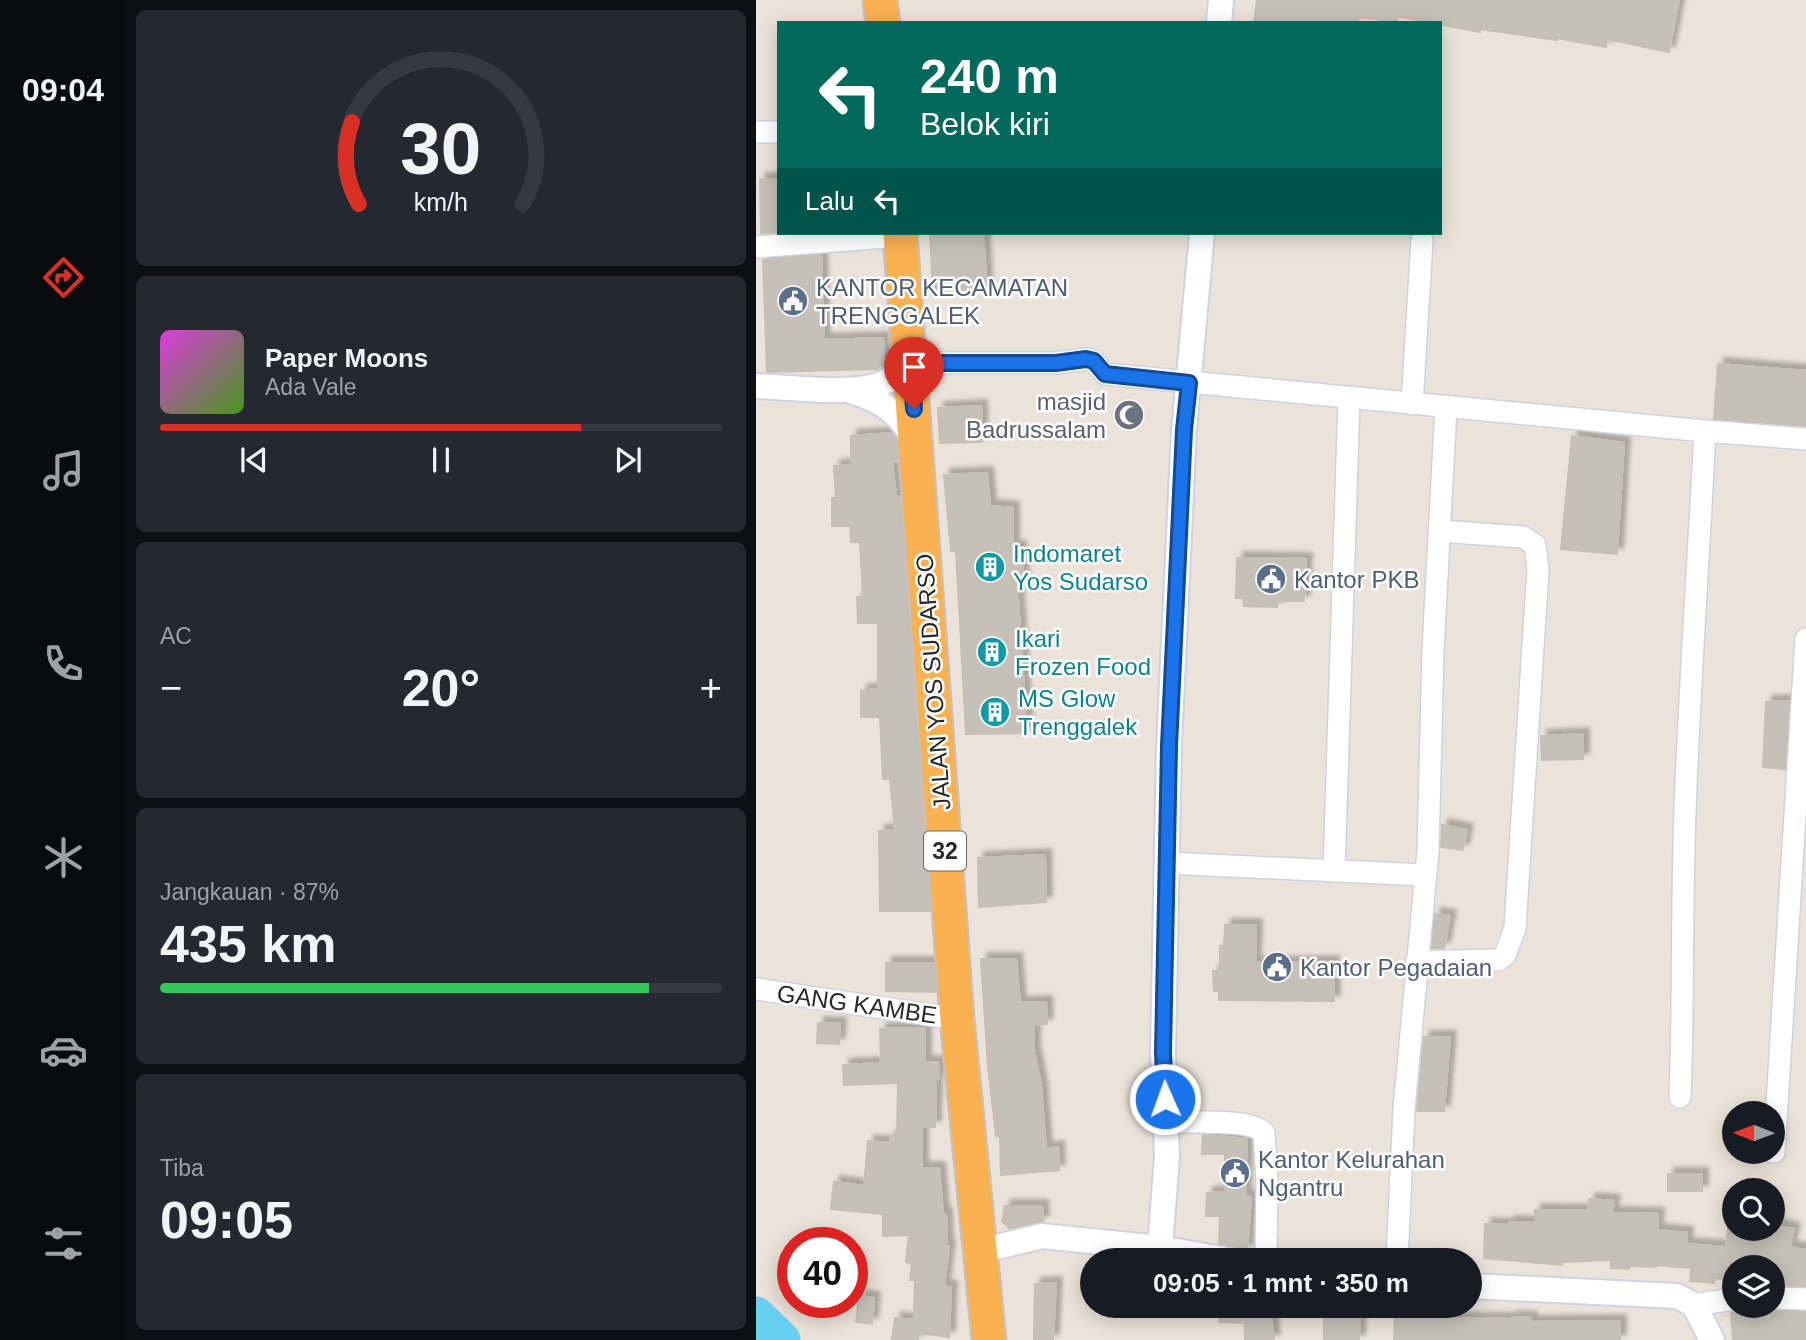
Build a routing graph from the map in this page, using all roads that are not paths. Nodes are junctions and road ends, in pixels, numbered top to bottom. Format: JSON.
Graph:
{"nodes":[{"id":1,"x":880,"y":0,"type":"edge"},
{"id":2,"x":1221,"y":0,"type":"edge"},
{"id":3,"x":883,"y":21,"type":"edge"},
{"id":4,"x":1219,"y":21,"type":"edge"},
{"id":5,"x":756,"y":132,"type":"edge"},
{"id":6,"x":777,"y":132,"type":"edge"},
{"id":7,"x":889,"y":235,"type":"edge"},
{"id":8,"x":900,"y":235,"type":"edge"},
{"id":9,"x":1202,"y":235,"type":"edge"},
{"id":10,"x":1422,"y":240,"type":"dead end"},
{"id":11,"x":756,"y":247,"type":"edge"},
{"id":12,"x":910,"y":351,"type":"junction"},
{"id":13,"x":756,"y":381,"type":"edge"},
{"id":14,"x":1189,"y":383,"type":"junction"},
{"id":15,"x":850,"y":390,"type":"junction"},
{"id":16,"x":1349,"y":399,"type":"junction"},
{"id":17,"x":1412,"y":404,"type":"junction"},
{"id":18,"x":1446,"y":406,"type":"junction"},
{"id":19,"x":1705,"y":431,"type":"junction"},
{"id":20,"x":1806,"y":439,"type":"edge"},
{"id":21,"x":917,"y":451,"type":"junction"},
{"id":22,"x":1439,"y":531,"type":"junction"},
{"id":23,"x":1806,"y":639,"type":"edge"},
{"id":24,"x":1166,"y":863,"type":"junction"},
{"id":25,"x":1334,"y":872,"type":"junction"},
{"id":26,"x":1425,"y":875,"type":"junction"},
{"id":27,"x":1416,"y":962,"type":"junction"},
{"id":28,"x":756,"y":989,"type":"edge"},
{"id":29,"x":957,"y":1019,"type":"junction"},
{"id":30,"x":1680,"y":1097,"type":"dead end"},
{"id":31,"x":1777,"y":1101,"type":"edge"},
{"id":32,"x":1166,"y":1122,"type":"junction"},
{"id":33,"x":1160,"y":1248,"type":"joint"},
{"id":34,"x":1266,"y":1248,"type":"edge"},
{"id":35,"x":1398,"y":1248,"type":"edge"},
{"id":36,"x":980,"y":1251,"type":"junction"},
{"id":37,"x":1482,"y":1287,"type":"edge"},
{"id":38,"x":1785,"y":1298,"type":"edge"},
{"id":39,"x":1806,"y":1299,"type":"edge"},
{"id":40,"x":1722,"y":1302,"type":"edge"},
{"id":41,"x":1694,"y":1305,"type":"junction"},
{"id":42,"x":989,"y":1340,"type":"edge"},
{"id":43,"x":1712,"y":1340,"type":"edge"}],
"edges":[{"from":1,"to":3,"type":"highway"},
{"from":2,"to":4,"type":"street"},
{"from":5,"to":6,"type":"street"},
{"from":7,"to":11,"type":"street"},
{"from":8,"to":12,"type":"highway","name":"JALAN YOS SUDARSO","number":"32"},
{"from":9,"to":14,"type":"street"},
{"from":10,"to":17,"type":"street"},
{"from":12,"to":14,"type":"street"},
{"from":12,"to":15,"type":"street"},
{"from":12,"to":21,"type":"highway","name":"JALAN YOS SUDARSO","number":"32"},
{"from":13,"to":15,"type":"street"},
{"from":14,"to":16,"type":"street"},
{"from":14,"to":24,"type":"street"},
{"from":15,"to":21,"type":"street"},
{"from":16,"to":17,"type":"street"},
{"from":16,"to":25,"type":"street"},
{"from":17,"to":18,"type":"street"},
{"from":18,"to":19,"type":"street"},
{"from":18,"to":22,"type":"street"},
{"from":19,"to":20,"type":"street"},
{"from":19,"to":30,"type":"street"},
{"from":21,"to":29,"type":"highway","name":"JALAN YOS SUDARSO","number":"32"},
{"from":22,"to":26,"type":"street"},
{"from":22,"to":27,"type":"street"},
{"from":23,"to":31,"type":"street"},
{"from":24,"to":25,"type":"street"},
{"from":24,"to":32,"type":"street"},
{"from":25,"to":26,"type":"street"},
{"from":26,"to":27,"type":"street"},
{"from":27,"to":35,"type":"street"},
{"from":28,"to":29,"type":"street","name":"GANG KAMBE"},
{"from":29,"to":36,"type":"highway","name":"JALAN YOS SUDARSO","number":"32"},
{"from":32,"to":33,"type":"street"},
{"from":32,"to":34,"type":"street"},
{"from":33,"to":36,"type":"street"},
{"from":36,"to":42,"type":"highway","name":"JALAN YOS SUDARSO","number":"32"},
{"from":37,"to":41,"type":"street"},
{"from":38,"to":39,"type":"street"},
{"from":40,"to":41,"type":"street"},
{"from":41,"to":43,"type":"street"}]}
